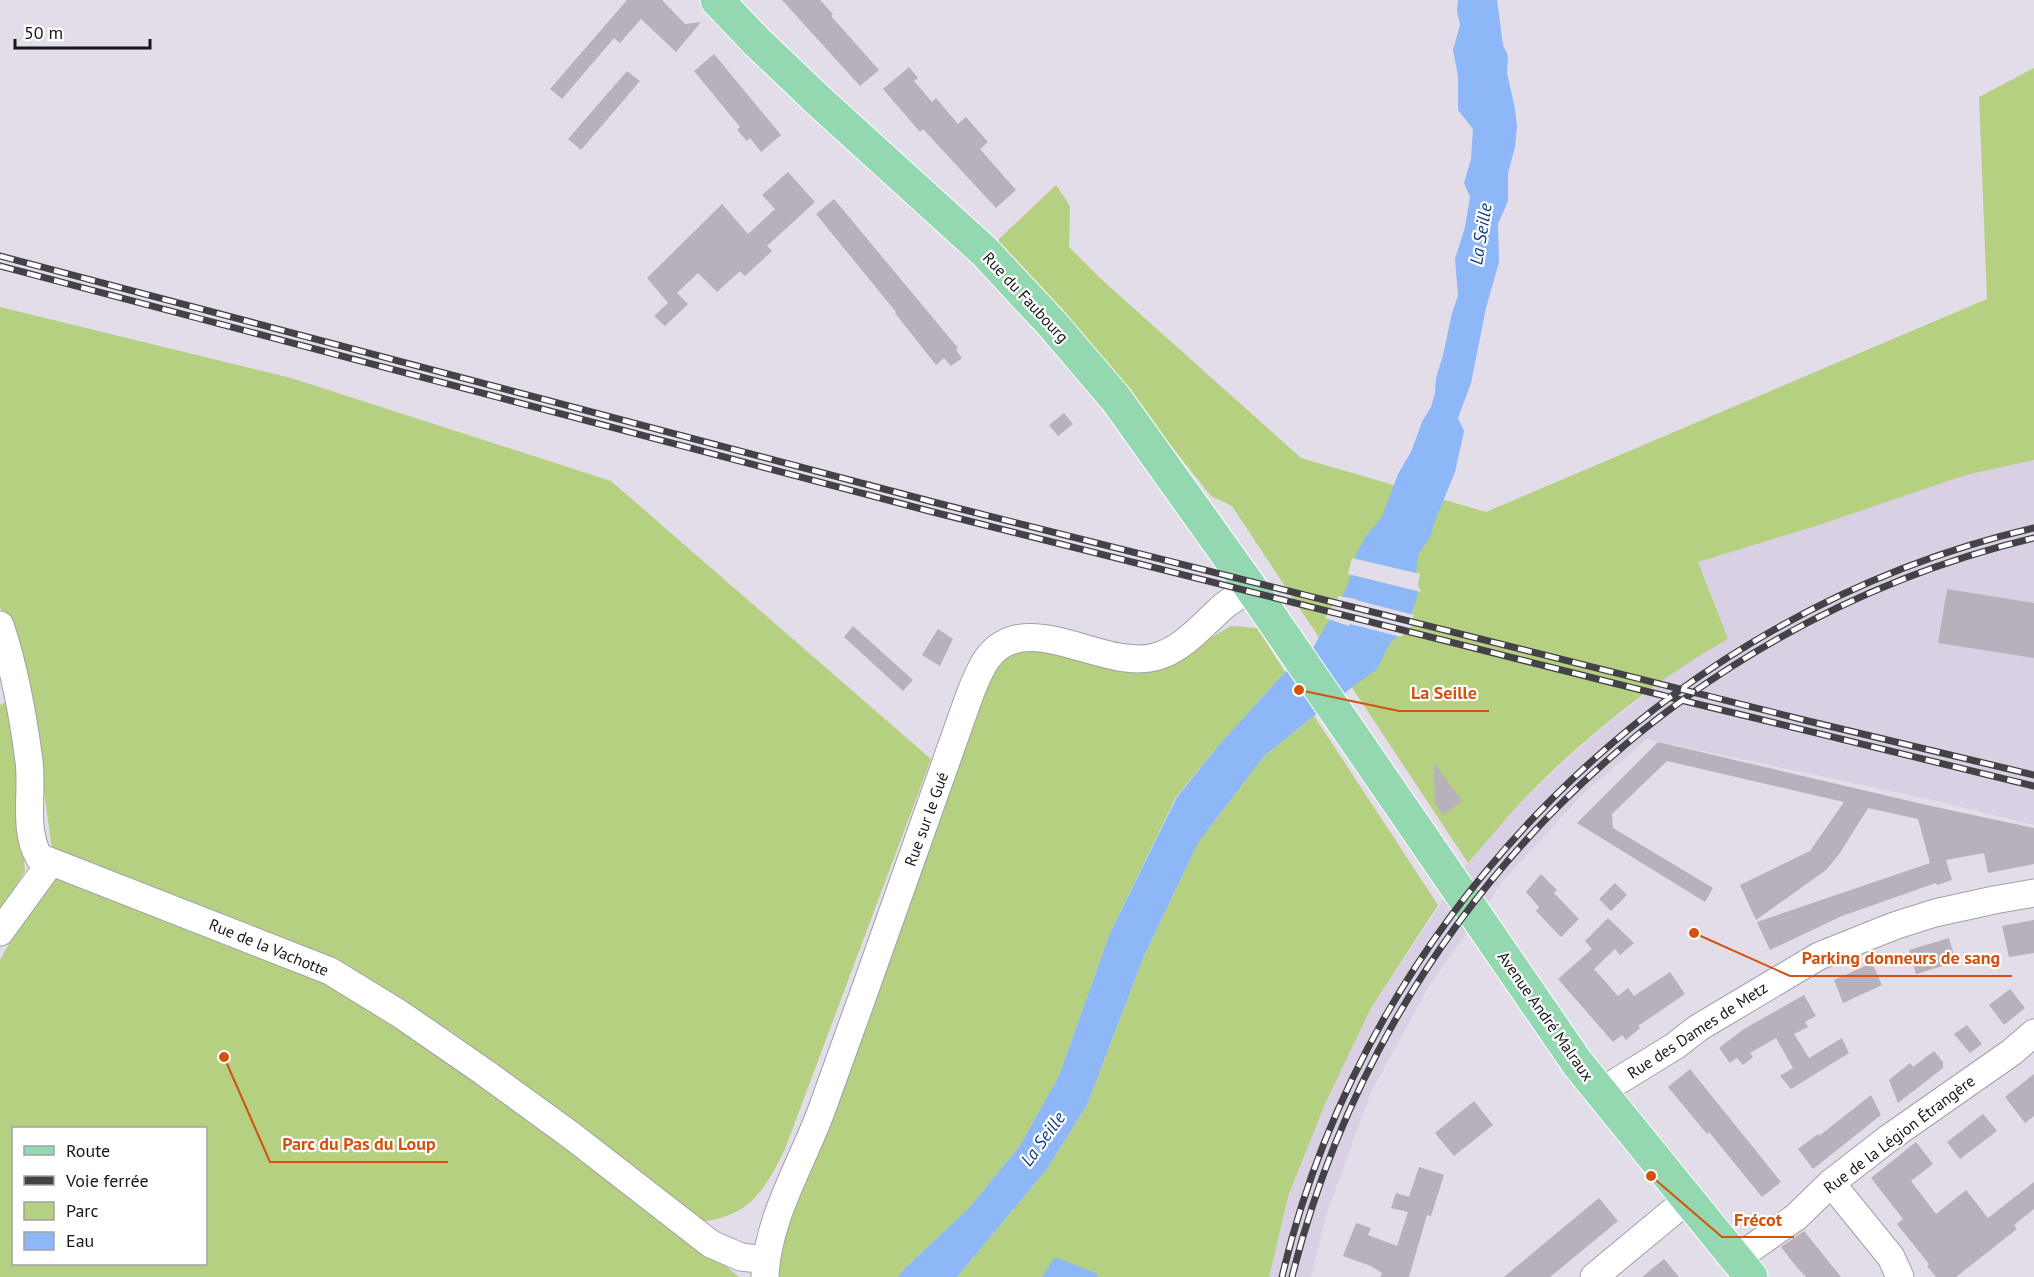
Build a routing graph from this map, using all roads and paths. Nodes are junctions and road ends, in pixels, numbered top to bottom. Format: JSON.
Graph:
{"nodes":[{"id":1,"x":717,"y":0,"type":"edge"},
{"id":2,"x":1251,"y":588,"type":"junction"},
{"id":3,"x":0,"y":625,"type":"edge"},
{"id":4,"x":1286,"y":638,"type":"joint"},
{"id":5,"x":51,"y":862,"type":"junction"},
{"id":6,"x":2034,"y":893,"type":"edge"},
{"id":7,"x":0,"y":932,"type":"edge"},
{"id":8,"x":2034,"y":1033,"type":"edge"},
{"id":9,"x":1600,"y":1092,"type":"junction"},
{"id":10,"x":1831,"y":1183,"type":"junction"},
{"id":11,"x":1688,"y":1199,"type":"junction"},
{"id":12,"x":766,"y":1268,"type":"edge"},
{"id":13,"x":1744,"y":1268,"type":"edge"},
{"id":14,"x":1594,"y":1277,"type":"edge"},
{"id":15,"x":1900,"y":1277,"type":"edge"}],
"edges":[{"from":1,"to":2,"type":"main road","name":"Rue du Faubourg"},
{"from":2,"to":4,"type":"main road","name":"Rue du Faubourg"},
{"from":2,"to":12,"type":"street","name":"Rue sur le Gué"},
{"from":3,"to":5,"type":"street","name":"Rue de la Vachotte"},
{"from":4,"to":9,"type":"main road","name":"Avenue André Malraux"},
{"from":5,"to":7,"type":"street"},
{"from":5,"to":12,"type":"street","name":"Rue de la Vachotte"},
{"from":6,"to":9,"type":"street","name":"Rue des Dames de Metz"},
{"from":8,"to":10,"type":"street","name":"Rue de la Légion Étrangère"},
{"from":9,"to":11,"type":"main road","name":"Avenue André Malraux"},
{"from":10,"to":13,"type":"street","name":"Rue de la Légion Étrangère"},
{"from":10,"to":15,"type":"street"},
{"from":11,"to":13,"type":"main road","name":"Avenue André Malraux"},
{"from":11,"to":14,"type":"street"}]}
